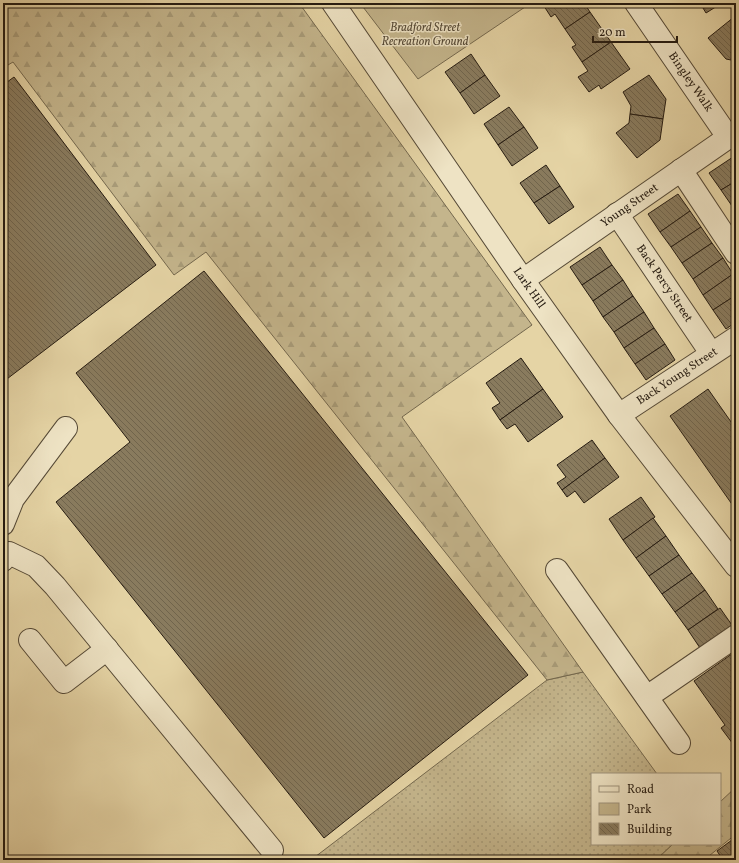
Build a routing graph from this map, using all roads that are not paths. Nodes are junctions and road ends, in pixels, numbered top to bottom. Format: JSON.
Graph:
{"nodes":[{"id":1,"x":333,"y":3,"type":"edge"},
{"id":2,"x":640,"y":4,"type":"edge"},
{"id":3,"x":732,"y":134,"type":"edge"},
{"id":4,"x":681,"y":170,"type":"junction"},
{"id":5,"x":617,"y":214,"type":"junction"},
{"id":6,"x":736,"y":253,"type":"edge"},
{"id":7,"x":523,"y":280,"type":"junction"},
{"id":8,"x":736,"y":338,"type":"edge"},
{"id":9,"x":711,"y":353,"type":"junction"},
{"id":10,"x":619,"y":415,"type":"junction"},
{"id":11,"x":66,"y":428,"type":"dead end"},
{"id":12,"x":3,"y":524,"type":"edge"},
{"id":13,"x":5,"y":551,"type":"edge"},
{"id":14,"x":736,"y":566,"type":"edge"},
{"id":15,"x":557,"y":570,"type":"dead end"},
{"id":16,"x":736,"y":636,"type":"edge"},
{"id":17,"x":30,"y":640,"type":"dead end"},
{"id":18,"x":107,"y":648,"type":"junction"},
{"id":19,"x":647,"y":698,"type":"junction"},
{"id":20,"x":679,"y":743,"type":"dead end"},
{"id":21,"x":272,"y":850,"type":"dead end"}],
"edges":[{"from":1,"to":7,"type":"street","name":"Lark Hill"},
{"from":2,"to":3,"type":"street","name":"Bingley Walk"},
{"from":3,"to":4,"type":"street","name":"Young Street"},
{"from":4,"to":5,"type":"street","name":"Young Street"},
{"from":4,"to":6,"type":"street"},
{"from":5,"to":7,"type":"street","name":"Young Street"},
{"from":5,"to":9,"type":"street","name":"Back Percy Street"},
{"from":7,"to":10,"type":"street","name":"Lark Hill"},
{"from":8,"to":9,"type":"street","name":"Back Young Street"},
{"from":9,"to":10,"type":"street","name":"Back Young Street"},
{"from":10,"to":14,"type":"street","name":"Lark Hill"},
{"from":11,"to":12,"type":"street"},
{"from":13,"to":18,"type":"street"},
{"from":15,"to":19,"type":"street"},
{"from":16,"to":19,"type":"street"},
{"from":17,"to":18,"type":"street"},
{"from":18,"to":21,"type":"street"},
{"from":19,"to":20,"type":"street"}]}
